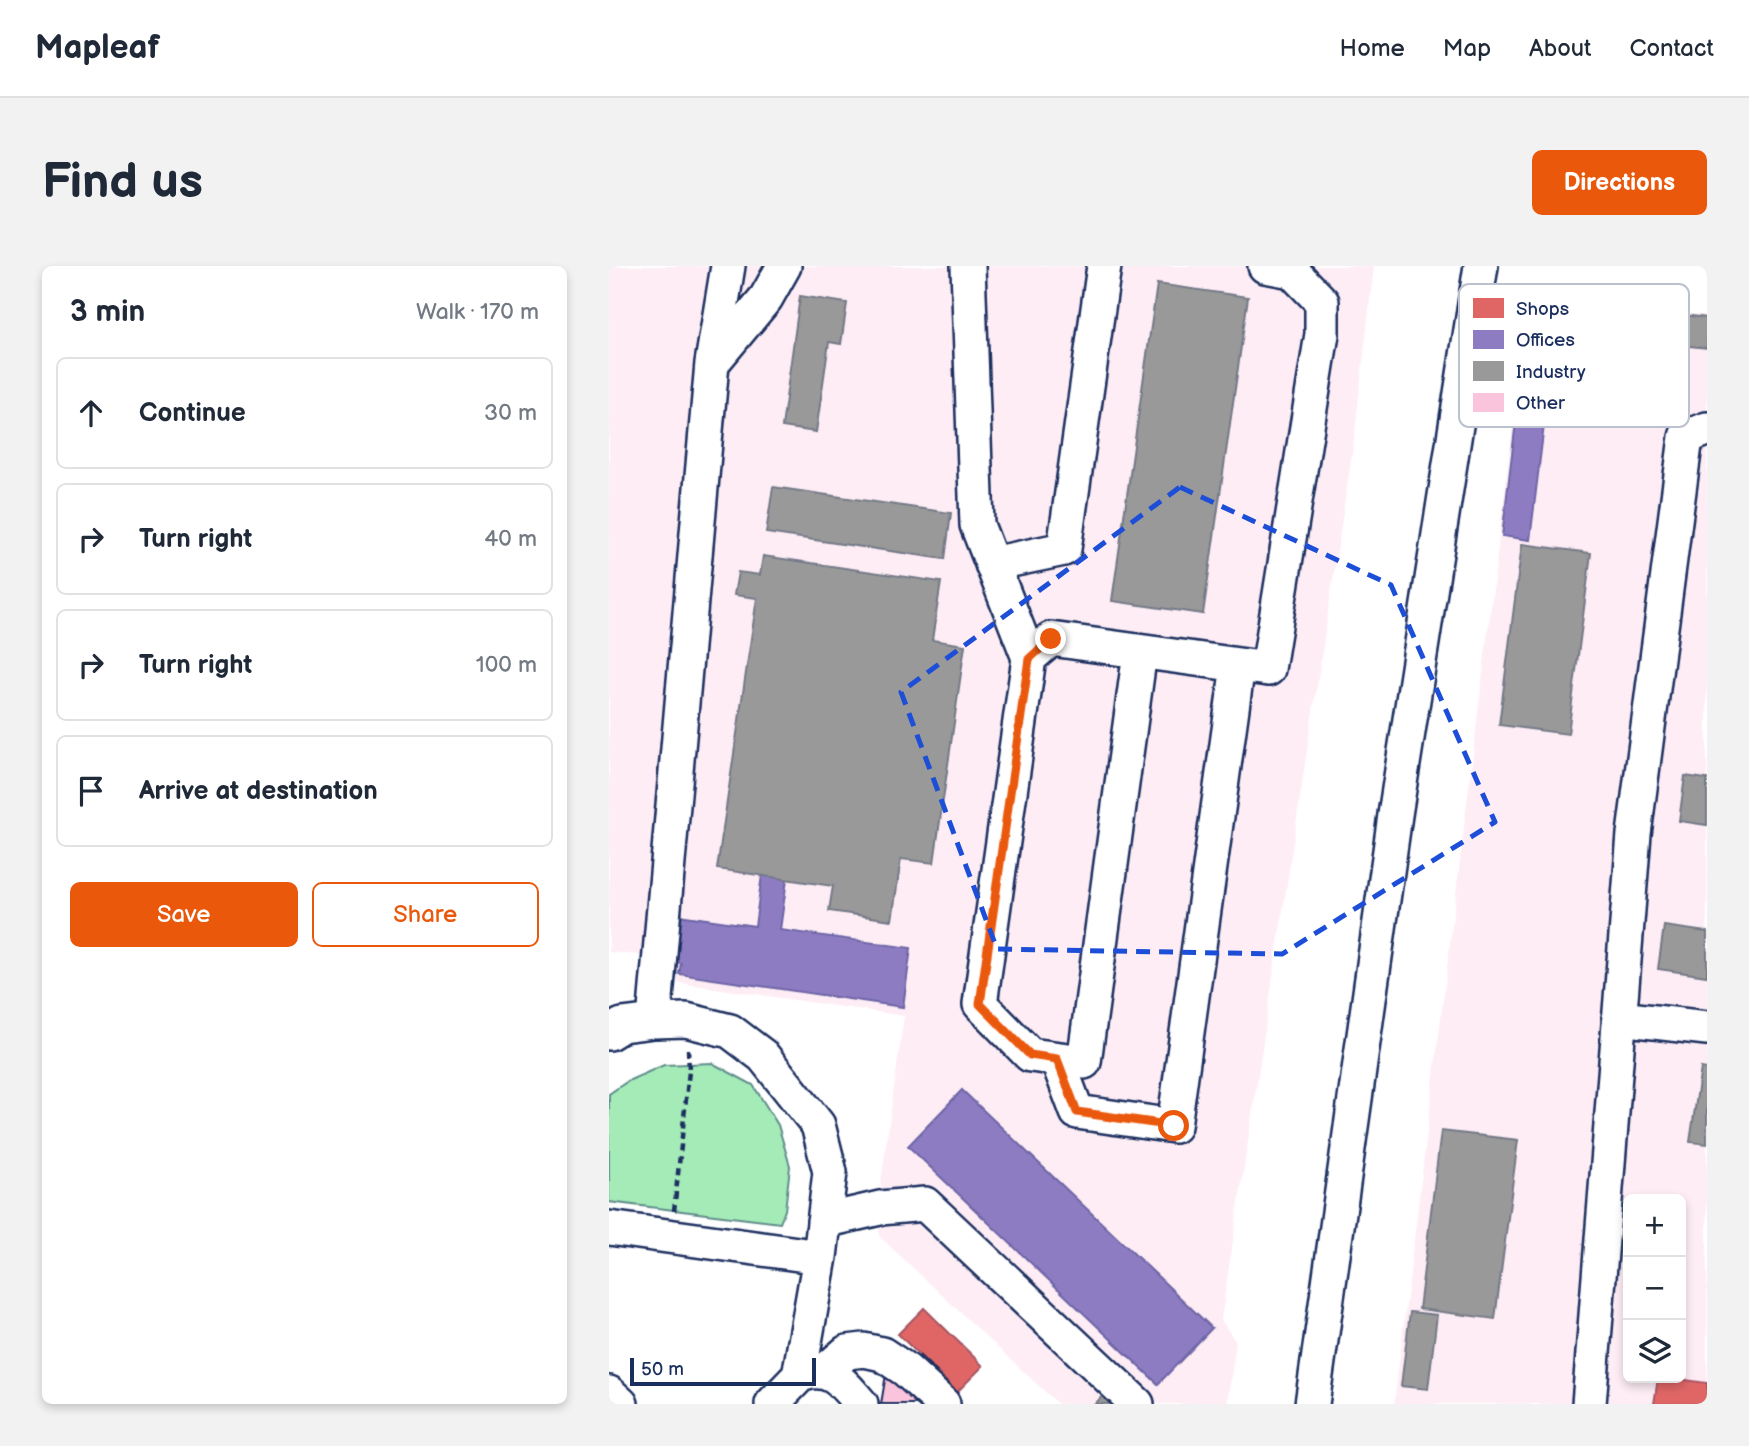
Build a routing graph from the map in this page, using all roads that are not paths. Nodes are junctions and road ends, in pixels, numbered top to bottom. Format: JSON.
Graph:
{"nodes":[{"id":1,"x":727,"y":266,"type":"edge"},
{"id":2,"x":784,"y":266,"type":"edge"},
{"id":3,"x":968,"y":266,"type":"edge"},
{"id":4,"x":1104,"y":266,"type":"edge"},
{"id":5,"x":1265,"y":266,"type":"edge"},
{"id":6,"x":712,"y":363,"type":"junction"},
{"id":7,"x":1459,"y":394,"type":"edge"},
{"id":8,"x":1707,"y":429,"type":"edge"},
{"id":9,"x":992,"y":564,"type":"junction"},
{"id":10,"x":1140,"y":652,"type":"junction"},
{"id":11,"x":1029,"y":659,"type":"junction"},
{"id":12,"x":1238,"y":665,"type":"junction"},
{"id":13,"x":1619,"y":1018,"type":"junction"},
{"id":14,"x":654,"y":1021,"type":"junction"},
{"id":15,"x":1707,"y":1028,"type":"edge"},
{"id":16,"x":609,"y":1033,"type":"edge"},
{"id":17,"x":1057,"y":1059,"type":"junction"},
{"id":18,"x":824,"y":1221,"type":"junction"},
{"id":19,"x":609,"y":1228,"type":"edge"},
{"id":20,"x":820,"y":1257,"type":"junction"},
{"id":21,"x":812,"y":1373,"type":"junction"},
{"id":22,"x":609,"y":1393,"type":"edge"},
{"id":23,"x":621,"y":1404,"type":"edge"},
{"id":24,"x":772,"y":1404,"type":"edge"},
{"id":25,"x":861,"y":1404,"type":"edge"},
{"id":26,"x":943,"y":1404,"type":"edge"},
{"id":27,"x":1137,"y":1404,"type":"edge"},
{"id":28,"x":1312,"y":1404,"type":"edge"},
{"id":29,"x":1589,"y":1404,"type":"edge"}],
"edges":[{"from":1,"to":6,"type":"street"},
{"from":2,"to":6,"type":"street"},
{"from":3,"to":9,"type":"street"},
{"from":4,"to":9,"type":"street"},
{"from":5,"to":12,"type":"street"},
{"from":6,"to":14,"type":"street"},
{"from":7,"to":28,"type":"street"},
{"from":8,"to":13,"type":"street"},
{"from":9,"to":11,"type":"street"},
{"from":10,"to":11,"type":"street"},
{"from":10,"to":12,"type":"street"},
{"from":10,"to":17,"type":"street"},
{"from":11,"to":17,"type":"street"},
{"from":12,"to":17,"type":"street"},
{"from":13,"to":15,"type":"street"},
{"from":13,"to":29,"type":"street"},
{"from":14,"to":16,"type":"street"},
{"from":14,"to":18,"type":"street"},
{"from":18,"to":20,"type":"street"},
{"from":18,"to":27,"type":"street"},
{"from":19,"to":20,"type":"street"},
{"from":20,"to":21,"type":"street"},
{"from":21,"to":24,"type":"street"},
{"from":21,"to":25,"type":"street"},
{"from":21,"to":26,"type":"street"},
{"from":22,"to":23,"type":"street"}]}
